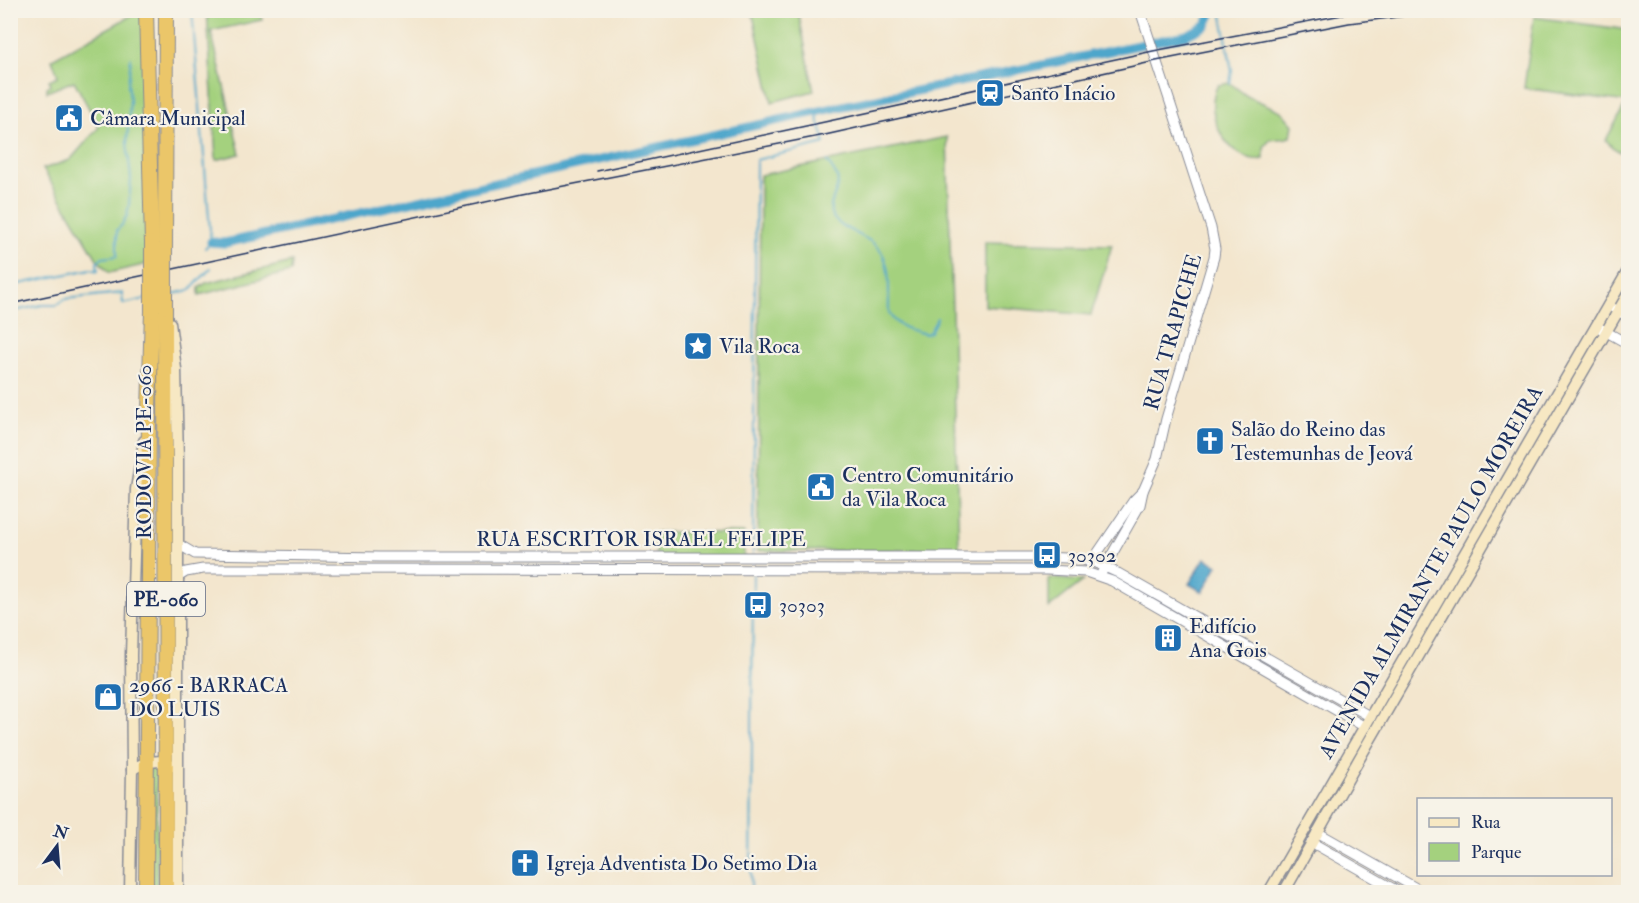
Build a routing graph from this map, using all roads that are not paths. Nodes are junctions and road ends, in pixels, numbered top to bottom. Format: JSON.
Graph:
{"nodes":[{"id":1,"x":147,"y":10,"type":"edge"},
{"id":2,"x":1140,"y":10,"type":"edge"},
{"id":3,"x":167,"y":14,"type":"edge"},
{"id":4,"x":159,"y":245,"type":"junction"},
{"id":5,"x":1629,"y":271,"type":"edge"},
{"id":6,"x":1629,"y":294,"type":"edge"},
{"id":7,"x":1608,"y":305,"type":"junction"},
{"id":8,"x":159,"y":309,"type":"junction"},
{"id":9,"x":1624,"y":314,"type":"edge"},
{"id":10,"x":1596,"y":326,"type":"junction"},
{"id":11,"x":1607,"y":332,"type":"junction"},
{"id":12,"x":1629,"y":344,"type":"edge"},
{"id":13,"x":149,"y":411,"type":"junction"},
{"id":14,"x":1143,"y":491,"type":"junction"},
{"id":15,"x":178,"y":544,"type":"junction"},
{"id":16,"x":1091,"y":561,"type":"junction"},
{"id":17,"x":1105,"y":567,"type":"junction"},
{"id":18,"x":1086,"y":572,"type":"junction"},
{"id":19,"x":1098,"y":576,"type":"junction"},
{"id":20,"x":178,"y":577,"type":"junction"},
{"id":21,"x":1229,"y":643,"type":"junction"},
{"id":22,"x":1368,"y":722,"type":"junction"},
{"id":23,"x":147,"y":762,"type":"junction"},
{"id":24,"x":167,"y":762,"type":"junction"},
{"id":25,"x":132,"y":770,"type":"junction"},
{"id":26,"x":179,"y":771,"type":"junction"},
{"id":27,"x":1317,"y":831,"type":"junction"},
{"id":28,"x":1311,"y":842,"type":"junction"},
{"id":29,"x":130,"y":892,"type":"edge"},
{"id":30,"x":146,"y":892,"type":"edge"},
{"id":31,"x":166,"y":892,"type":"edge"},
{"id":32,"x":178,"y":892,"type":"edge"},
{"id":33,"x":1269,"y":892,"type":"edge"},
{"id":34,"x":1284,"y":892,"type":"edge"},
{"id":35,"x":1399,"y":892,"type":"edge"},
{"id":36,"x":1423,"y":892,"type":"edge"}],
"edges":[{"from":1,"to":4,"type":"highway","number":"PE-060"},
{"from":2,"to":14,"type":"street","name":"RUA TRAPICHE"},
{"from":3,"to":4,"type":"highway","name":"RODOVIA PE-060","number":"PE-060"},
{"from":4,"to":8,"type":"highway","name":"RODOVIA PE-060","number":"PE-060","bridge":true},
{"from":5,"to":7,"type":"main road","name":"AVENIDA ALMIRANTE PAULO MOREIRA"},
{"from":6,"to":9,"type":"main road","name":"AVENIDA ALMIRANTE PAULO MOREIRA"},
{"from":7,"to":9,"type":"street"},
{"from":7,"to":10,"type":"main road","name":"AVENIDA ALMIRANTE PAULO MOREIRA"},
{"from":8,"to":13,"type":"highway","number":"PE-060"},
{"from":8,"to":15,"type":"main road","number":"PE-060"},
{"from":8,"to":24,"type":"highway","name":"RODOVIA PE-060","number":"PE-060"},
{"from":9,"to":11,"type":"main road","name":"AVENIDA ALMIRANTE PAULO MOREIRA"},
{"from":10,"to":11,"type":"street"},
{"from":10,"to":22,"type":"main road","name":"AVENIDA ALMIRANTE PAULO MOREIRA"},
{"from":11,"to":12,"type":"street"},
{"from":11,"to":27,"type":"main road","name":"AVENIDA ALMIRANTE PAULO MOREIRA"},
{"from":13,"to":23,"type":"highway","name":"RODOVIA PE-060","number":"PE-060"},
{"from":13,"to":25,"type":"main road","number":"PE-060"},
{"from":14,"to":16,"type":"street","name":"RUA TRAPICHE"},
{"from":14,"to":17,"type":"street","name":"RUA TRAPICHE"},
{"from":15,"to":16,"type":"street","name":"RUA ESCRITOR ISRAEL FELIPE"},
{"from":15,"to":20,"type":"main road","number":"PE-060"},
{"from":16,"to":17,"type":"street","name":"RUA ESCRITOR ISRAEL FELIPE"},
{"from":16,"to":18,"type":"street","name":"RUA TRAPICHE"},
{"from":17,"to":19,"type":"street","name":"RUA TRAPICHE"},
{"from":17,"to":21,"type":"street","name":"RUA ESCRITOR ISRAEL FELIPE"},
{"from":18,"to":19,"type":"street","name":"RUA ESCRITOR ISRAEL FELIPE"},
{"from":18,"to":20,"type":"street","name":"RUA ESCRITOR ISRAEL FELIPE"},
{"from":19,"to":21,"type":"street","name":"RUA ESCRITOR ISRAEL FELIPE"},
{"from":20,"to":26,"type":"main road","number":"PE-060"},
{"from":21,"to":22,"type":"street"},
{"from":22,"to":33,"type":"main road","name":"AVENIDA ALMIRANTE PAULO MOREIRA"},
{"from":23,"to":24,"type":"main road"},
{"from":23,"to":25,"type":"main road"},
{"from":23,"to":30,"type":"highway","name":"RODOVIA PE-060","number":"PE-060"},
{"from":24,"to":26,"type":"main road"},
{"from":24,"to":31,"type":"highway","name":"RODOVIA PE-060","number":"PE-060"},
{"from":25,"to":29,"type":"main road","number":"PE-060"},
{"from":26,"to":32,"type":"main road","number":"PE-060"},
{"from":27,"to":28,"type":"main road","name":"AVENIDA ALMIRANTE PAULO MOREIRA"},
{"from":27,"to":36,"type":"street"},
{"from":28,"to":34,"type":"main road","name":"AVENIDA ALMIRANTE PAULO MOREIRA"},
{"from":28,"to":35,"type":"street"}]}
